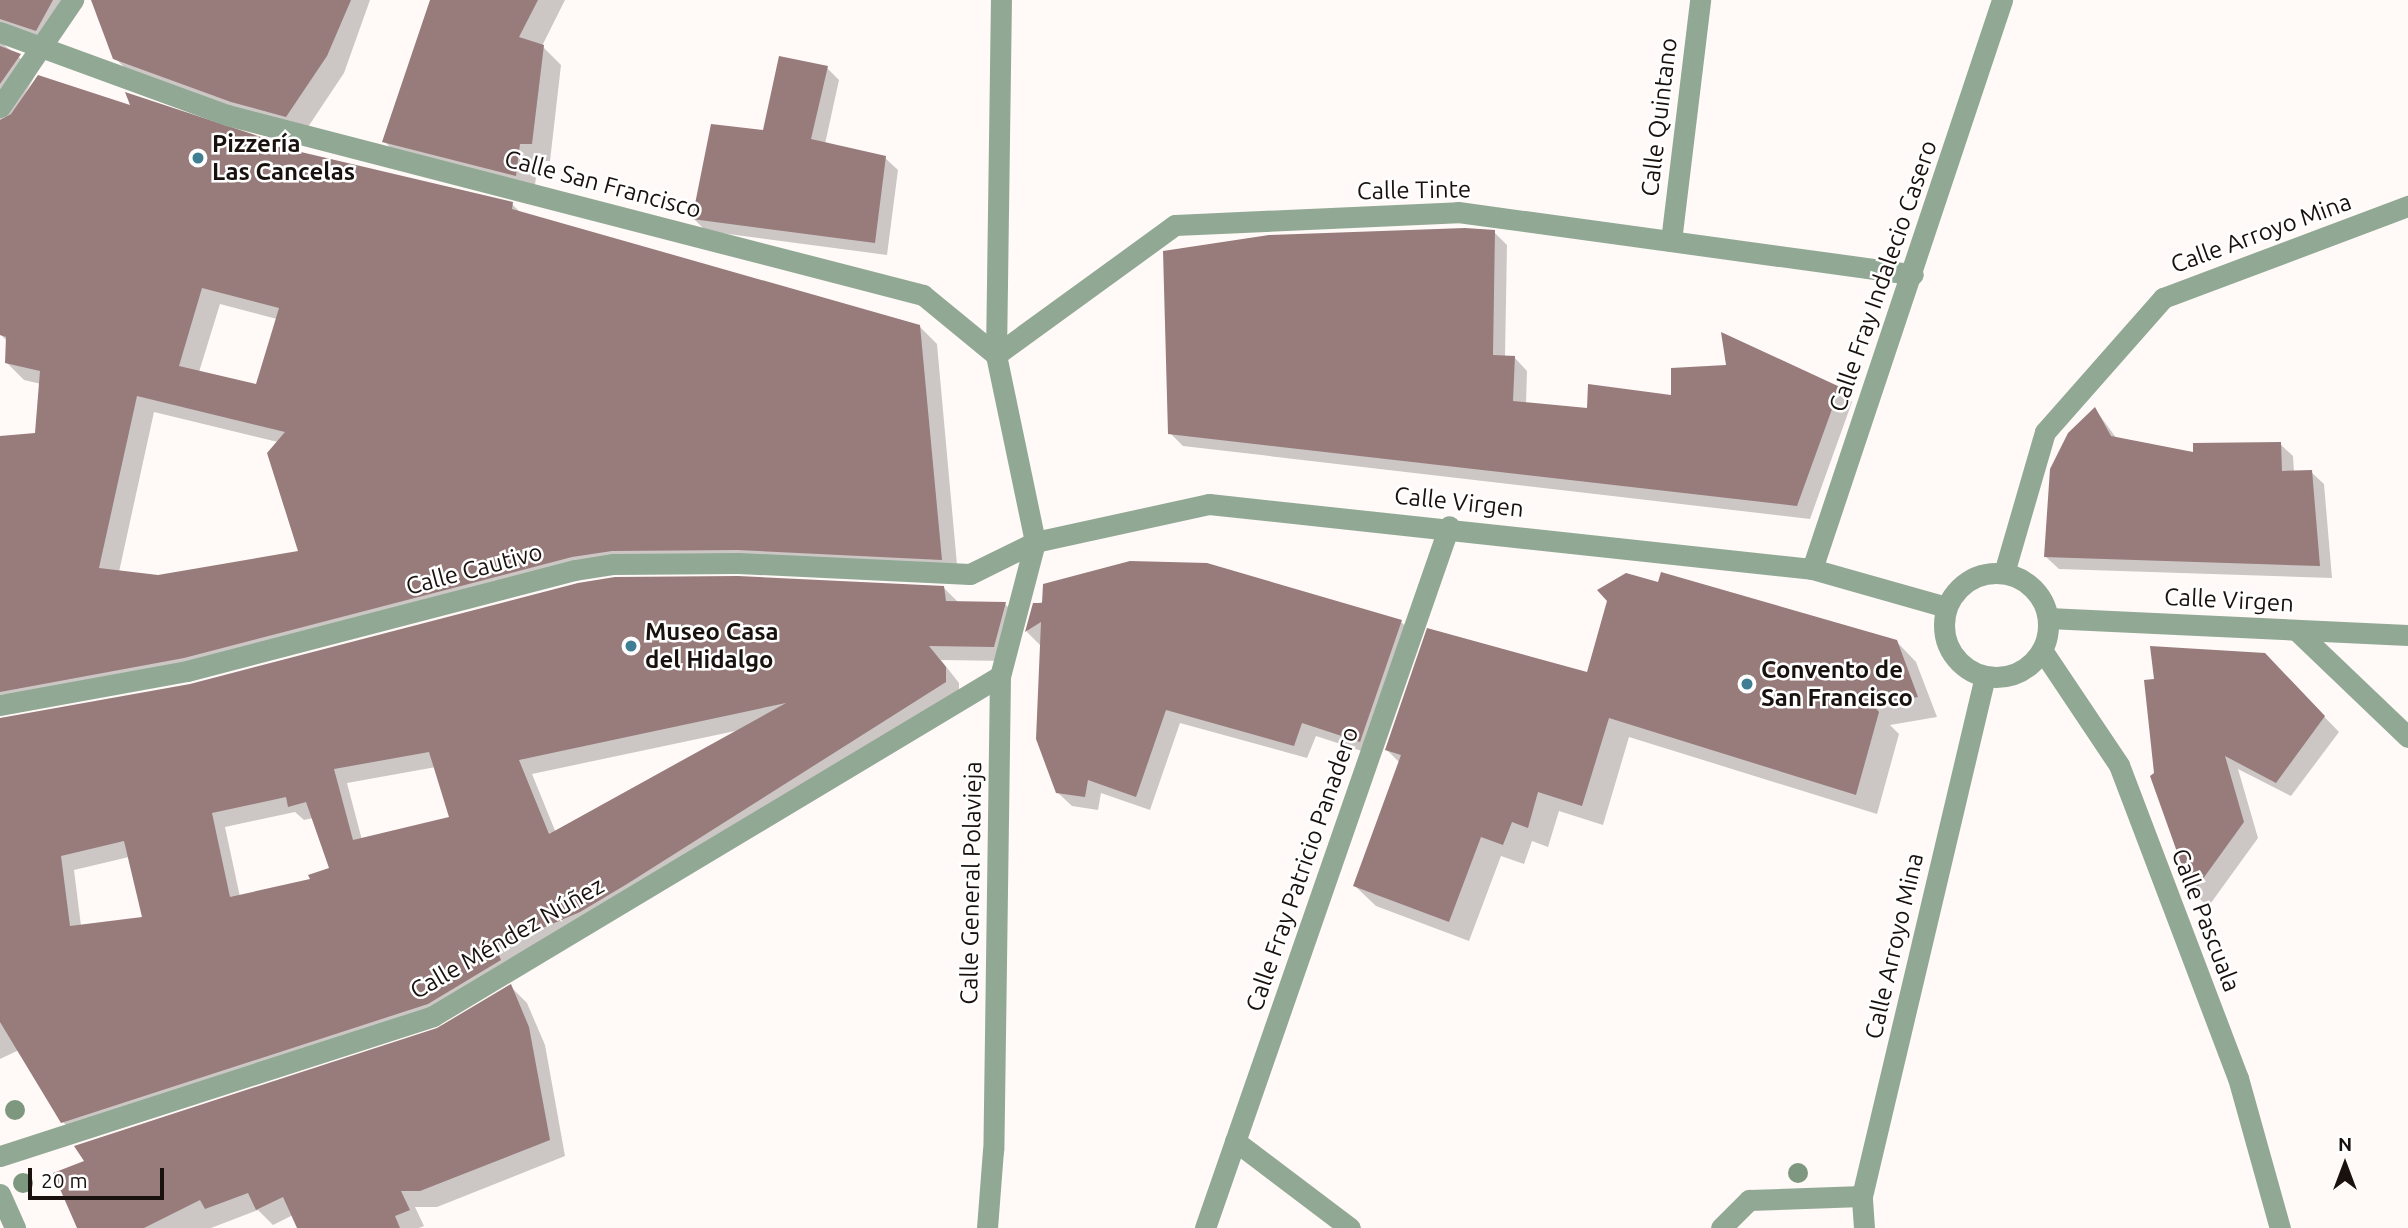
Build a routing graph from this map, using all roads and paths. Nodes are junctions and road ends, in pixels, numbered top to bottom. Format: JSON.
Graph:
{"nodes":[{"id":1,"x":73,"y":0,"type":"edge"},
{"id":2,"x":1001,"y":0,"type":"edge"},
{"id":3,"x":1700,"y":0,"type":"edge"},
{"id":4,"x":2002,"y":0,"type":"edge"},
{"id":5,"x":0,"y":32,"type":"edge"},
{"id":6,"x":44,"y":46,"type":"junction"},
{"id":7,"x":0,"y":107,"type":"edge"},
{"id":8,"x":2408,"y":206,"type":"edge"},
{"id":9,"x":1671,"y":241,"type":"junction"},
{"id":10,"x":1913,"y":274,"type":"junction"},
{"id":11,"x":996,"y":355,"type":"junction"},
{"id":12,"x":1449,"y":526,"type":"junction"},
{"id":13,"x":1035,"y":542,"type":"junction"},
{"id":14,"x":1812,"y":569,"type":"junction"},
{"id":15,"x":2004,"y":573,"type":"junction"},
{"id":16,"x":971,"y":574,"type":"joint"},
{"id":17,"x":1946,"y":607,"type":"junction"},
{"id":18,"x":2048,"y":618,"type":"junction"},
{"id":19,"x":2296,"y":630,"type":"junction"},
{"id":20,"x":2408,"y":635,"type":"edge"},
{"id":21,"x":2042,"y":650,"type":"junction"},
{"id":22,"x":1000,"y":676,"type":"junction"},
{"id":23,"x":1985,"y":676,"type":"junction"},
{"id":24,"x":0,"y":705,"type":"edge"},
{"id":25,"x":2408,"y":737,"type":"edge"},
{"id":26,"x":1235,"y":1141,"type":"junction"},
{"id":27,"x":0,"y":1156,"type":"edge"},
{"id":28,"x":0,"y":1194,"type":"edge"},
{"id":29,"x":1862,"y":1196,"type":"junction"},
{"id":30,"x":15,"y":1228,"type":"edge"},
{"id":31,"x":987,"y":1228,"type":"edge"},
{"id":32,"x":1205,"y":1228,"type":"edge"},
{"id":33,"x":1350,"y":1228,"type":"edge"},
{"id":34,"x":1721,"y":1228,"type":"edge"},
{"id":35,"x":1864,"y":1228,"type":"edge"},
{"id":36,"x":2280,"y":1228,"type":"edge"}],
"edges":[{"from":1,"to":6,"type":"street"},
{"from":2,"to":11,"type":"street"},
{"from":3,"to":9,"type":"street","name":"Calle Quintano"},
{"from":4,"to":10,"type":"street","name":"Calle Fray Indalecio Casero"},
{"from":5,"to":6,"type":"street","name":"Calle San Francisco"},
{"from":6,"to":7,"type":"street"},
{"from":6,"to":11,"type":"street","name":"Calle San Francisco"},
{"from":8,"to":15,"type":"street","name":"Calle Arroyo Mina"},
{"from":9,"to":10,"type":"street","name":"Calle Tinte"},
{"from":9,"to":11,"type":"street","name":"Calle Tinte"},
{"from":10,"to":14,"type":"street","name":"Calle Fray Indalecio Casero"},
{"from":11,"to":13,"type":"street"},
{"from":12,"to":13,"type":"street","name":"Calle Virgen"},
{"from":12,"to":14,"type":"street","name":"Calle Virgen"},
{"from":12,"to":26,"type":"street","name":"Calle Fray Patricio Panadero"},
{"from":13,"to":16,"type":"street","name":"Calle Virgen"},
{"from":13,"to":22,"type":"street","name":"Calle General Polavieja"},
{"from":14,"to":17,"type":"street","name":"Calle Virgen"},
{"from":15,"to":17,"type":"street"},
{"from":15,"to":18,"type":"street"},
{"from":16,"to":24,"type":"street","name":"Calle Cautivo"},
{"from":17,"to":23,"type":"street"},
{"from":18,"to":19,"type":"street","name":"Calle Virgen"},
{"from":18,"to":21,"type":"street"},
{"from":19,"to":20,"type":"street","name":"Calle Virgen"},
{"from":19,"to":25,"type":"street"},
{"from":21,"to":23,"type":"street"},
{"from":21,"to":36,"type":"street","name":"Calle Pascuala"},
{"from":22,"to":27,"type":"street","name":"Calle Méndez Núñez"},
{"from":22,"to":31,"type":"street","name":"Calle General Polavieja"},
{"from":23,"to":29,"type":"street","name":"Calle Arroyo Mina"},
{"from":26,"to":32,"type":"street","name":"Calle Fray Patricio Panadero"},
{"from":26,"to":33,"type":"street"},
{"from":28,"to":30,"type":"street"},
{"from":29,"to":34,"type":"street"},
{"from":29,"to":35,"type":"street","name":"Calle Arroyo Mina"}]}
